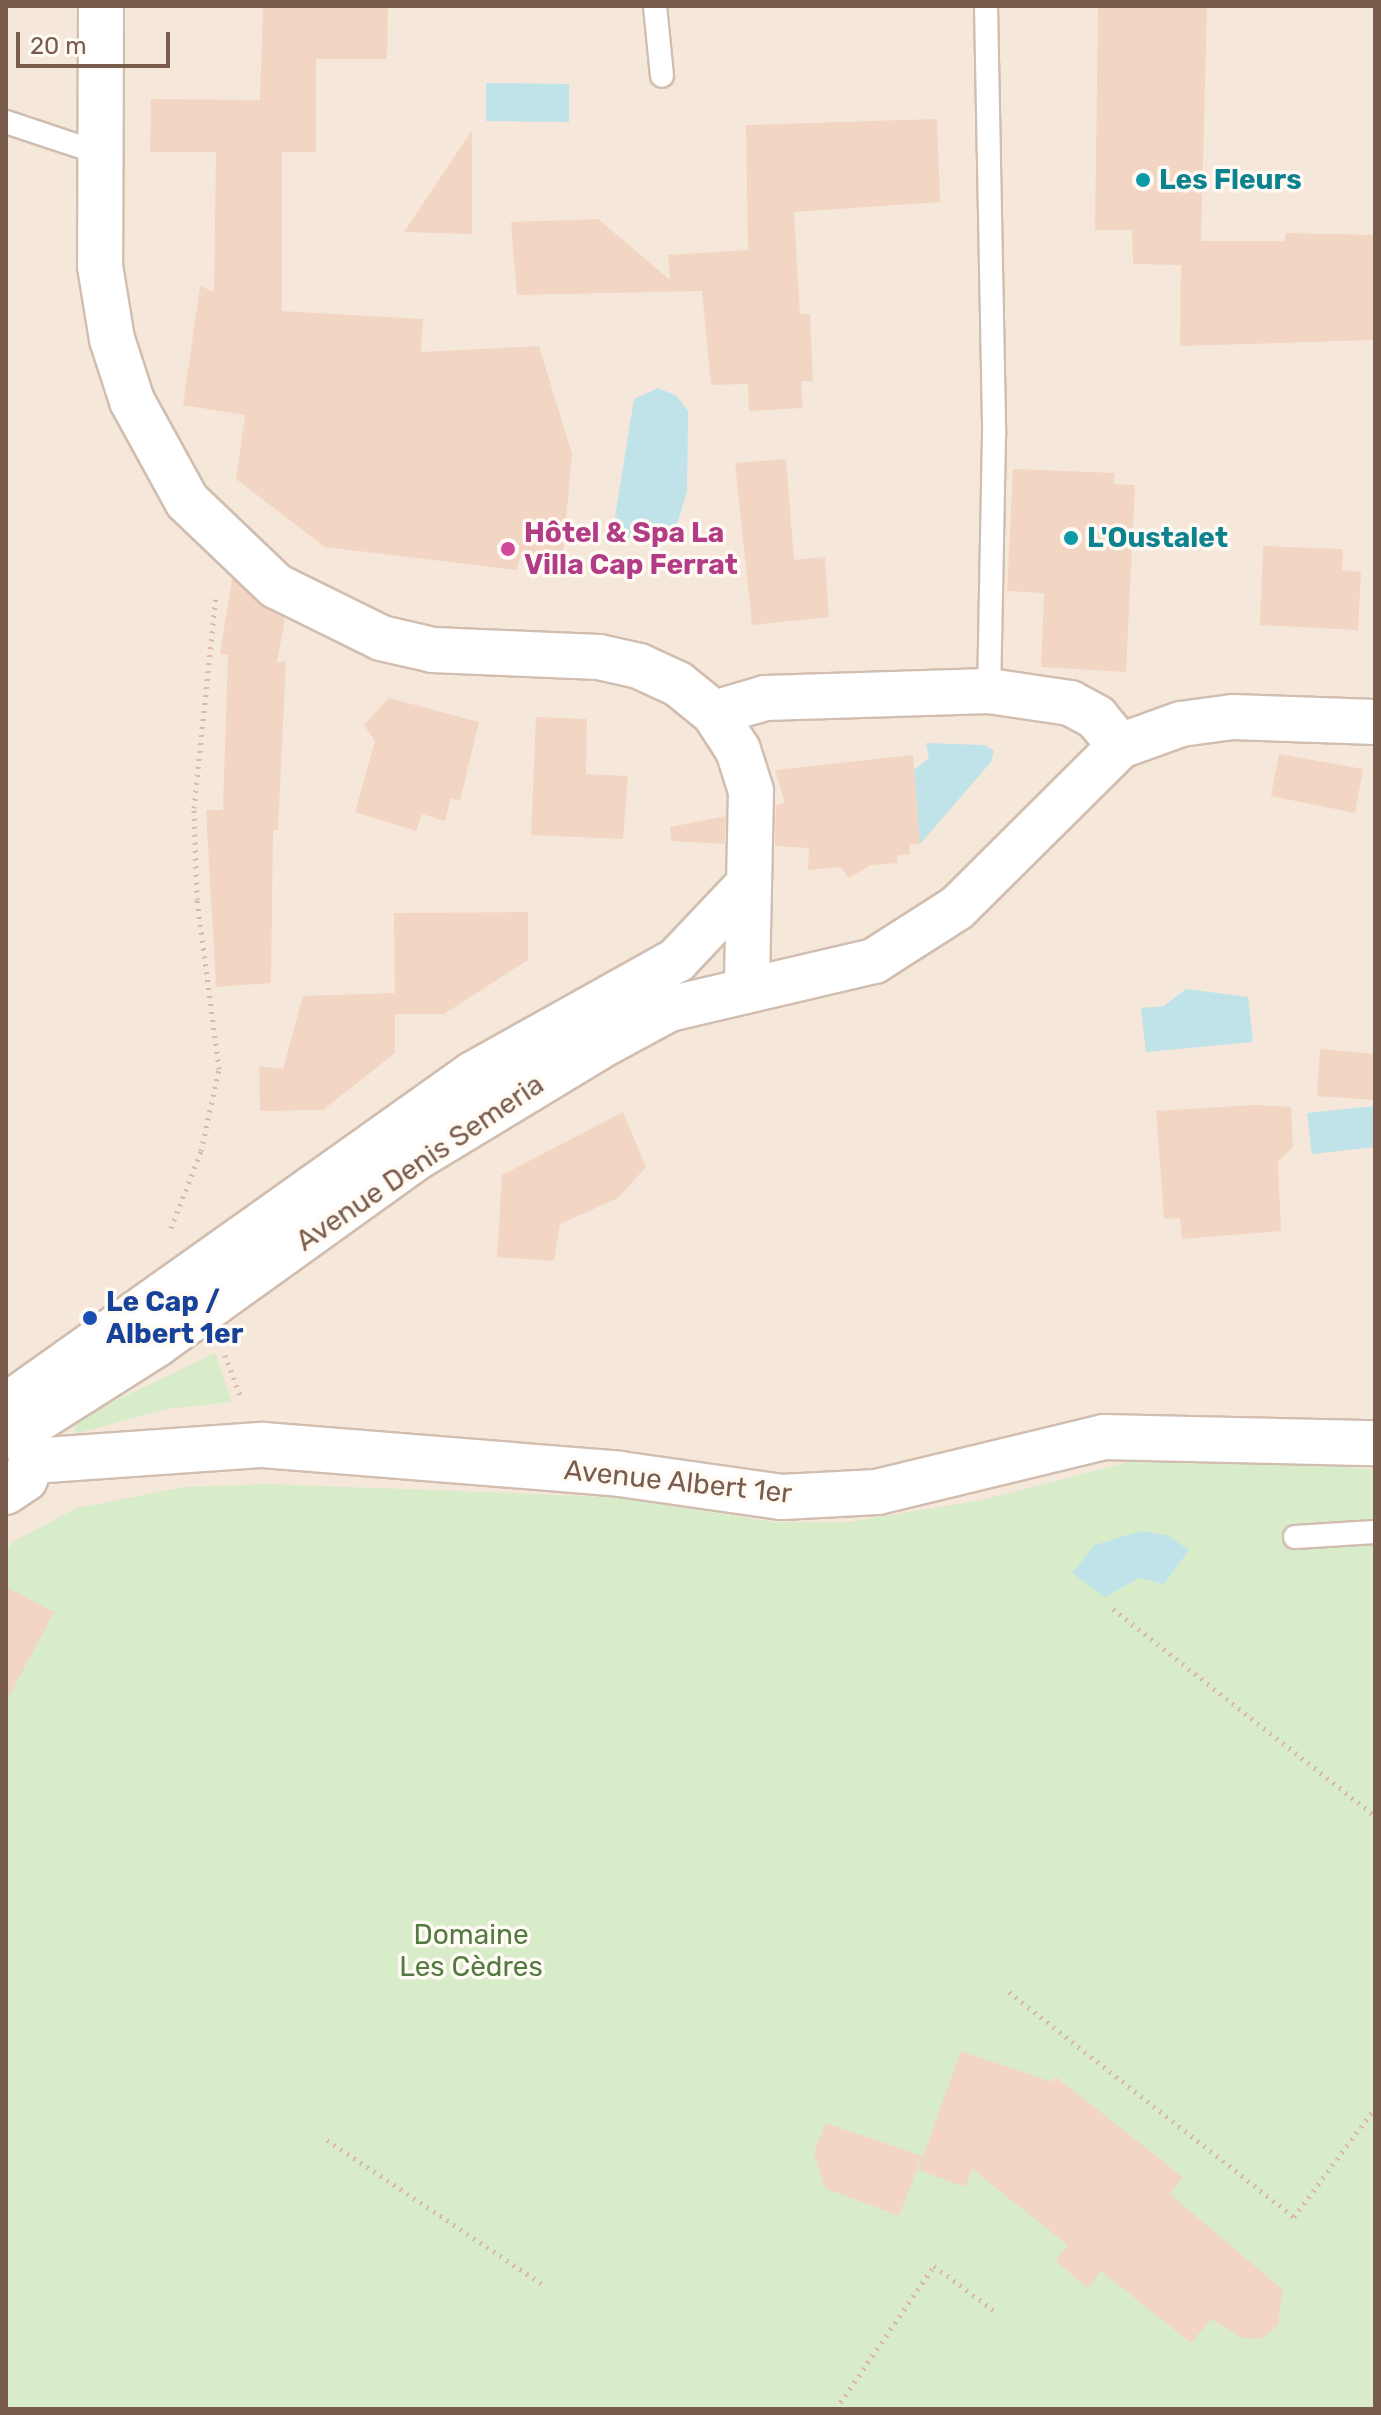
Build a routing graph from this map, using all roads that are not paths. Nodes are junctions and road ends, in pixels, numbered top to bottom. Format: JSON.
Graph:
{"nodes":[{"id":1,"x":101,"y":6,"type":"edge"},
{"id":2,"x":655,"y":6,"type":"edge"},
{"id":3,"x":986,"y":6,"type":"edge"},
{"id":4,"x":662,"y":76,"type":"dead end"},
{"id":5,"x":6,"y":122,"type":"edge"},
{"id":6,"x":99,"y":153,"type":"junction"},
{"id":7,"x":989,"y":691,"type":"junction"},
{"id":8,"x":714,"y":713,"type":"junction"},
{"id":9,"x":1375,"y":722,"type":"edge"},
{"id":10,"x":1120,"y":746,"type":"junction"},
{"id":11,"x":747,"y":886,"type":"junction"},
{"id":12,"x":747,"y":990,"type":"junction"},
{"id":13,"x":484,"y":1091,"type":"junction"},
{"id":14,"x":1375,"y":1443,"type":"edge"},
{"id":15,"x":14,"y":1450,"type":"edge"},
{"id":16,"x":1375,"y":1532,"type":"edge"},
{"id":17,"x":1295,"y":1537,"type":"dead end"}],
"edges":[{"from":1,"to":6,"type":"main road"},
{"from":2,"to":4,"type":"lane"},
{"from":3,"to":7,"type":"lane"},
{"from":5,"to":6,"type":"lane"},
{"from":6,"to":8,"type":"main road"},
{"from":7,"to":8,"type":"main road"},
{"from":7,"to":10,"type":"main road"},
{"from":8,"to":11,"type":"main road"},
{"from":9,"to":10,"type":"main road"},
{"from":10,"to":12,"type":"main road","name":"Avenue Denis Semeria"},
{"from":11,"to":12,"type":"main road"},
{"from":11,"to":13,"type":"main road","name":"Avenue Denis Semeria"},
{"from":12,"to":13,"type":"main road","name":"Avenue Denis Semeria"},
{"from":13,"to":15,"type":"main road","name":"Avenue Denis Semeria"},
{"from":14,"to":15,"type":"main road","name":"Avenue Albert 1er"},
{"from":16,"to":17,"type":"lane"}]}
